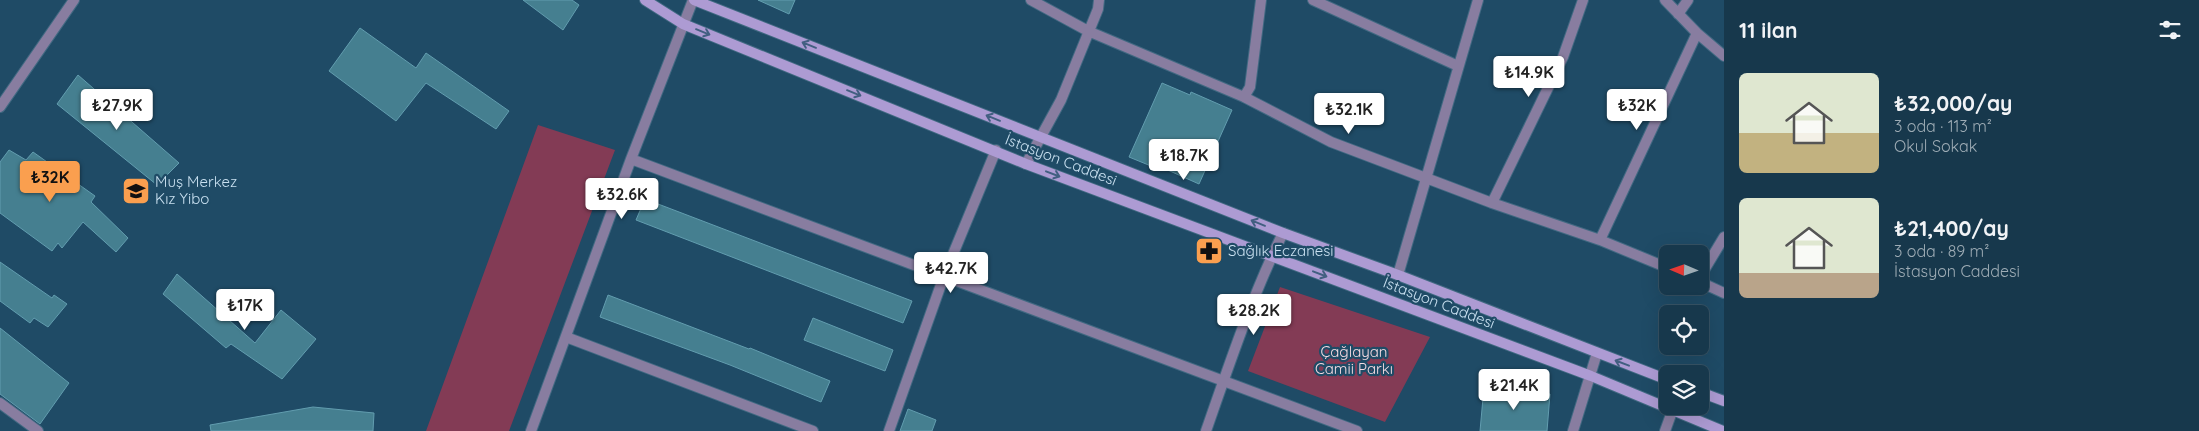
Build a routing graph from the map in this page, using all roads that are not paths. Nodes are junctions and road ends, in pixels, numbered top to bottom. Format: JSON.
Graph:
{"nodes":[{"id":1,"x":74,"y":0,"type":"edge"},
{"id":2,"x":645,"y":0,"type":"edge"},
{"id":3,"x":694,"y":0,"type":"edge"},
{"id":4,"x":1031,"y":0,"type":"edge"},
{"id":5,"x":1099,"y":0,"type":"edge"},
{"id":6,"x":1261,"y":0,"type":"edge"},
{"id":7,"x":1313,"y":0,"type":"edge"},
{"id":8,"x":1478,"y":0,"type":"edge"},
{"id":9,"x":1583,"y":0,"type":"edge"},
{"id":10,"x":1664,"y":0,"type":"edge"},
{"id":11,"x":1688,"y":0,"type":"edge"},
{"id":12,"x":1678,"y":14,"type":"junction"},
{"id":13,"x":682,"y":24,"type":"junction"},
{"id":14,"x":1088,"y":31,"type":"junction"},
{"id":15,"x":1697,"y":33,"type":"junction"},
{"id":16,"x":1724,"y":56,"type":"edge"},
{"id":17,"x":1458,"y":66,"type":"junction"},
{"id":18,"x":1244,"y":97,"type":"junction"},
{"id":19,"x":0,"y":108,"type":"edge"},
{"id":20,"x":1040,"y":137,"type":"junction"},
{"id":21,"x":996,"y":150,"type":"junction"},
{"id":22,"x":631,"y":159,"type":"junction"},
{"id":23,"x":1026,"y":164,"type":"junction"},
{"id":24,"x":1426,"y":177,"type":"junction"},
{"id":25,"x":1492,"y":202,"type":"junction"},
{"id":26,"x":1283,"y":233,"type":"junction"},
{"id":27,"x":1724,"y":237,"type":"edge"},
{"id":28,"x":1600,"y":240,"type":"junction"},
{"id":29,"x":1272,"y":256,"type":"junction"},
{"id":30,"x":1709,"y":263,"type":"edge"},
{"id":31,"x":1659,"y":264,"type":"edge"},
{"id":32,"x":1398,"y":275,"type":"junction"},
{"id":33,"x":944,"y":276,"type":"junction"},
{"id":34,"x":1709,"y":286,"type":"edge"},
{"id":35,"x":1724,"y":292,"type":"edge"},
{"id":36,"x":566,"y":337,"type":"junction"},
{"id":37,"x":1597,"y":353,"type":"junction"},
{"id":38,"x":1590,"y":376,"type":"junction"},
{"id":39,"x":1659,"y":377,"type":"edge"},
{"id":40,"x":1223,"y":381,"type":"junction"},
{"id":41,"x":1709,"y":395,"type":"edge"},
{"id":42,"x":1724,"y":401,"type":"edge"},
{"id":43,"x":0,"y":403,"type":"edge"},
{"id":44,"x":1659,"y":404,"type":"edge"},
{"id":45,"x":1671,"y":415,"type":"edge"},
{"id":46,"x":1685,"y":415,"type":"edge"},
{"id":47,"x":38,"y":431,"type":"edge"},
{"id":48,"x":531,"y":431,"type":"edge"},
{"id":49,"x":812,"y":431,"type":"edge"},
{"id":50,"x":889,"y":431,"type":"edge"},
{"id":51,"x":1206,"y":431,"type":"edge"},
{"id":52,"x":1357,"y":431,"type":"edge"},
{"id":53,"x":1572,"y":431,"type":"edge"},
{"id":54,"x":1665,"y":431,"type":"edge"},
{"id":55,"x":1723,"y":431,"type":"edge"}],
"edges":[{"from":1,"to":19,"type":"street"},
{"from":2,"to":13,"type":"main road","name":"İstasyon Caddesi"},
{"from":3,"to":13,"type":"street"},
{"from":20,"to":3,"type":"main road","name":"İstasyon Caddesi","one_way":true},
{"from":4,"to":14,"type":"street"},
{"from":5,"to":14,"type":"street"},
{"from":6,"to":18,"type":"street"},
{"from":7,"to":17,"type":"street"},
{"from":8,"to":17,"type":"street"},
{"from":9,"to":25,"type":"street"},
{"from":10,"to":12,"type":"street"},
{"from":11,"to":12,"type":"street"},
{"from":12,"to":15,"type":"street"},
{"from":13,"to":21,"type":"main road","name":"İstasyon Caddesi","one_way":true},
{"from":13,"to":22,"type":"street"},
{"from":14,"to":18,"type":"street"},
{"from":14,"to":20,"type":"street"},
{"from":15,"to":16,"type":"street"},
{"from":15,"to":28,"type":"street"},
{"from":17,"to":24,"type":"street"},
{"from":18,"to":24,"type":"street"},
{"from":20,"to":23,"type":"street"},
{"from":26,"to":20,"type":"main road","name":"İstasyon Caddesi","one_way":true},
{"from":21,"to":23,"type":"main road","name":"İstasyon Caddesi"},
{"from":21,"to":33,"type":"street"},
{"from":22,"to":33,"type":"street"},
{"from":22,"to":36,"type":"street"},
{"from":23,"to":29,"type":"main road","name":"İstasyon Caddesi","one_way":true},
{"from":24,"to":25,"type":"street"},
{"from":24,"to":32,"type":"street"},
{"from":25,"to":28,"type":"street"},
{"from":26,"to":29,"type":"street"},
{"from":26,"to":32,"type":"main road","name":"İstasyon Caddesi"},
{"from":27,"to":30,"type":"street"},
{"from":28,"to":31,"type":"street"},
{"from":29,"to":38,"type":"main road","name":"İstasyon Caddesi","one_way":true},
{"from":29,"to":40,"type":"street"},
{"from":32,"to":37,"type":"main road","name":"İstasyon Caddesi"},
{"from":33,"to":40,"type":"street"},
{"from":33,"to":50,"type":"street"},
{"from":34,"to":35,"type":"street"},
{"from":36,"to":48,"type":"street"},
{"from":36,"to":49,"type":"street"},
{"from":37,"to":38,"type":"street"},
{"from":39,"to":37,"type":"main road","name":"İstasyon Caddesi","one_way":true},
{"from":38,"to":44,"type":"main road","name":"İstasyon Caddesi"},
{"from":38,"to":53,"type":"street"},
{"from":40,"to":51,"type":"street"},
{"from":40,"to":52,"type":"street"},
{"from":41,"to":42,"type":"main road"},
{"from":43,"to":47,"type":"street"},
{"from":45,"to":54,"type":"street"},
{"from":46,"to":55,"type":"main road","name":"İstasyon Caddesi"}]}
